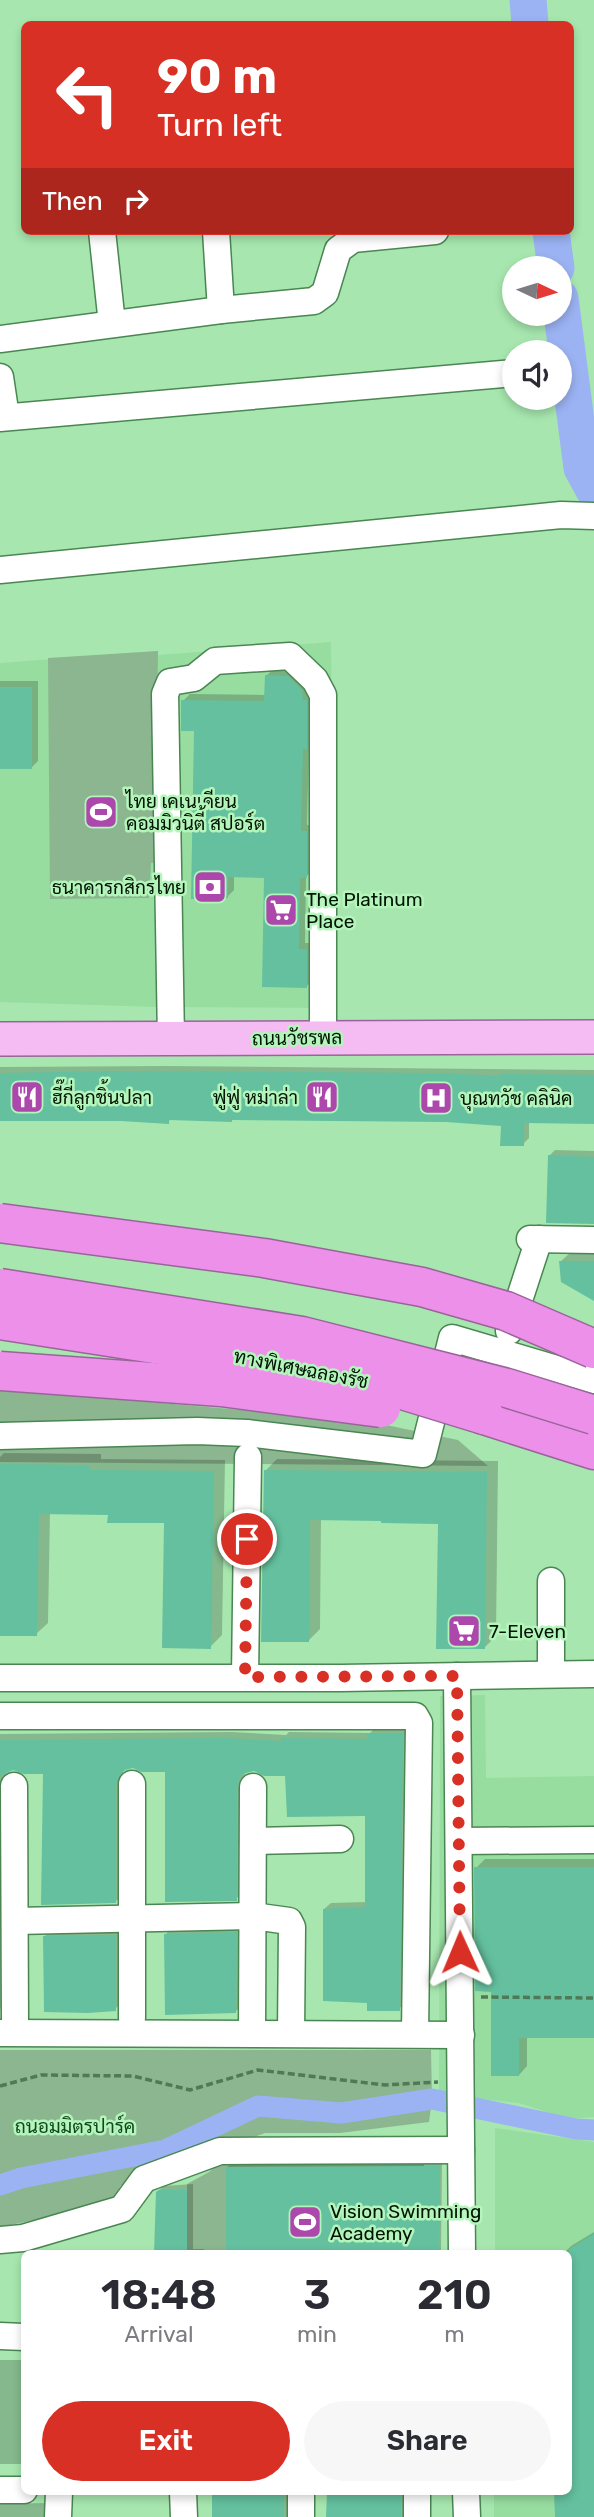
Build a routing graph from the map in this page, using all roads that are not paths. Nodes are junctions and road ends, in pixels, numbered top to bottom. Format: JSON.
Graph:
{"nodes":[{"id":1,"x":102,"y":235,"type":"edge"},
{"id":2,"x":216,"y":235,"type":"edge"},
{"id":3,"x":394,"y":235,"type":"edge"},
{"id":4,"x":221,"y":310,"type":"junction"},
{"id":5,"x":111,"y":324,"type":"junction"},
{"id":6,"x":0,"y":339,"type":"edge"},
{"id":7,"x":502,"y":374,"type":"edge"},
{"id":8,"x":0,"y":377,"type":"edge"},
{"id":9,"x":3,"y":418,"type":"edge"},
{"id":10,"x":585,"y":516,"type":"edge"},
{"id":11,"x":0,"y":569,"type":"edge"},
{"id":12,"x":594,"y":1037,"type":"edge"},
{"id":13,"x":323,"y":1038,"type":"junction"},
{"id":14,"x":0,"y":1039,"type":"edge"},
{"id":15,"x":171,"y":1040,"type":"junction"},
{"id":16,"x":0,"y":1223,"type":"edge"},
{"id":17,"x":594,"y":1240,"type":"edge"},
{"id":18,"x":0,"y":1288,"type":"edge"},
{"id":19,"x":0,"y":1320,"type":"edge"},
{"id":20,"x":594,"y":1349,"type":"edge"},
{"id":21,"x":502,"y":1353,"type":"junction"},
{"id":22,"x":0,"y":1371,"type":"edge"},
{"id":23,"x":594,"y":1380,"type":"edge"},
{"id":24,"x":484,"y":1415,"type":"junction"},
{"id":25,"x":594,"y":1415,"type":"edge"},
{"id":26,"x":0,"y":1436,"type":"edge"},
{"id":27,"x":594,"y":1450,"type":"edge"},
{"id":28,"x":248,"y":1457,"type":"dead end"},
{"id":29,"x":551,"y":1581,"type":"dead end"},
{"id":30,"x":551,"y":1674,"type":"junction"},
{"id":31,"x":594,"y":1674,"type":"edge"},
{"id":32,"x":457,"y":1676,"type":"junction"},
{"id":33,"x":253,"y":1677,"type":"junction"},
{"id":34,"x":0,"y":1678,"type":"edge"},
{"id":35,"x":0,"y":1716,"type":"edge"},
{"id":36,"x":260,"y":1716,"type":"junction"},
{"id":37,"x":132,"y":1784,"type":"dead end"},
{"id":38,"x":14,"y":1786,"type":"dead end"},
{"id":39,"x":253,"y":1787,"type":"dead end"},
{"id":40,"x":340,"y":1839,"type":"dead end"},
{"id":41,"x":594,"y":1840,"type":"edge"},
{"id":42,"x":253,"y":1841,"type":"junction"},
{"id":43,"x":458,"y":1841,"type":"junction"},
{"id":44,"x":253,"y":1916,"type":"junction"},
{"id":45,"x":132,"y":1918,"type":"junction"},
{"id":46,"x":15,"y":1921,"type":"junction"},
{"id":47,"x":132,"y":2018,"type":"dead end"},
{"id":48,"x":8,"y":2028,"type":"edge"},
{"id":49,"x":252,"y":2033,"type":"junction"},
{"id":50,"x":290,"y":2033,"type":"junction"},
{"id":51,"x":415,"y":2034,"type":"junction"},
{"id":52,"x":461,"y":2035,"type":"junction"},
{"id":53,"x":461,"y":2115,"type":"junction"},
{"id":54,"x":0,"y":2240,"type":"edge"},
{"id":55,"x":462,"y":2250,"type":"edge"},
{"id":56,"x":0,"y":2336,"type":"edge"},
{"id":57,"x":21,"y":2337,"type":"edge"},
{"id":58,"x":0,"y":2490,"type":"edge"},
{"id":59,"x":21,"y":2490,"type":"edge"},
{"id":60,"x":59,"y":2495,"type":"edge"},
{"id":61,"x":183,"y":2495,"type":"edge"},
{"id":62,"x":301,"y":2495,"type":"edge"},
{"id":63,"x":417,"y":2495,"type":"edge"},
{"id":64,"x":466,"y":2495,"type":"edge"},
{"id":65,"x":58,"y":2517,"type":"edge"},
{"id":66,"x":184,"y":2517,"type":"edge"},
{"id":67,"x":301,"y":2517,"type":"edge"},
{"id":68,"x":417,"y":2517,"type":"edge"},
{"id":69,"x":467,"y":2517,"type":"edge"}],
"edges":[{"from":1,"to":5,"type":"street"},
{"from":2,"to":4,"type":"street"},
{"from":3,"to":4,"type":"street"},
{"from":4,"to":5,"type":"street"},
{"from":5,"to":6,"type":"street"},
{"from":7,"to":9,"type":"street"},
{"from":8,"to":9,"type":"street"},
{"from":10,"to":11,"type":"street"},
{"from":12,"to":13,"type":"main road","name":"ถนนวัชรพล"},
{"from":13,"to":15,"type":"main road","name":"ถนนวัชรพล"},
{"from":13,"to":15,"type":"street"},
{"from":14,"to":15,"type":"main road","name":"ถนนวัชรพล"},
{"from":16,"to":20,"type":"highway","bridge":true},
{"from":17,"to":21,"type":"street"},
{"from":18,"to":25,"type":"highway","name":"ทางพิเศษฉลองรัช","bridge":true},
{"from":19,"to":24,"type":"highway","name":"ทางพิเศษฉลองรัช","bridge":true},
{"from":21,"to":23,"type":"street"},
{"from":21,"to":26,"type":"street"},
{"from":22,"to":24,"type":"highway","bridge":true},
{"from":24,"to":27,"type":"highway","name":"ทางพิเศษฉลองรัช"},
{"from":28,"to":33,"type":"street"},
{"from":29,"to":30,"type":"street"},
{"from":30,"to":31,"type":"street"},
{"from":30,"to":32,"type":"street"},
{"from":32,"to":33,"type":"street"},
{"from":32,"to":43,"type":"street"},
{"from":33,"to":34,"type":"street"},
{"from":33,"to":36,"type":"street"},
{"from":35,"to":36,"type":"street"},
{"from":36,"to":51,"type":"street"},
{"from":37,"to":45,"type":"street"},
{"from":38,"to":46,"type":"street"},
{"from":39,"to":42,"type":"street"},
{"from":40,"to":42,"type":"street"},
{"from":41,"to":43,"type":"street"},
{"from":42,"to":44,"type":"street"},
{"from":43,"to":52,"type":"street"},
{"from":44,"to":45,"type":"street"},
{"from":44,"to":49,"type":"street"},
{"from":44,"to":50,"type":"street"},
{"from":45,"to":46,"type":"street"},
{"from":45,"to":47,"type":"street"},
{"from":46,"to":48,"type":"street"},
{"from":48,"to":49,"type":"street"},
{"from":49,"to":50,"type":"street"},
{"from":50,"to":51,"type":"street"},
{"from":51,"to":52,"type":"street"},
{"from":52,"to":53,"type":"street"},
{"from":53,"to":54,"type":"street"},
{"from":53,"to":55,"type":"street"},
{"from":56,"to":57,"type":"street"},
{"from":58,"to":59,"type":"street"},
{"from":60,"to":65,"type":"street"},
{"from":61,"to":66,"type":"street"},
{"from":62,"to":67,"type":"street"},
{"from":63,"to":68,"type":"street"},
{"from":64,"to":69,"type":"street"}]}
